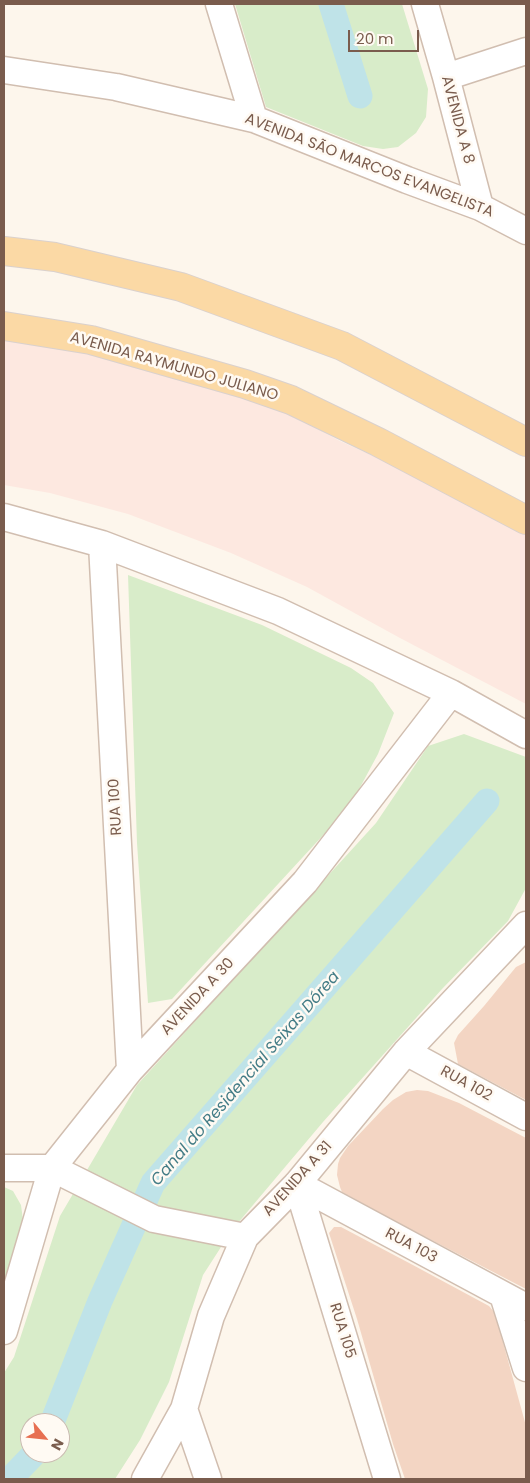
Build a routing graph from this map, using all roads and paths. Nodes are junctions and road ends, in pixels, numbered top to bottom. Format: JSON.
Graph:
{"nodes":[{"id":1,"x":219,"y":4,"type":"edge"},
{"id":2,"x":425,"y":4,"type":"edge"},
{"id":3,"x":526,"y":51,"type":"edge"},
{"id":4,"x":4,"y":70,"type":"edge"},
{"id":5,"x":446,"y":77,"type":"junction"},
{"id":6,"x":254,"y":119,"type":"junction"},
{"id":7,"x":480,"y":207,"type":"junction"},
{"id":8,"x":526,"y":231,"type":"edge"},
{"id":9,"x":4,"y":251,"type":"edge"},
{"id":10,"x":4,"y":326,"type":"edge"},
{"id":11,"x":526,"y":442,"type":"edge"},
{"id":12,"x":4,"y":517,"type":"edge"},
{"id":13,"x":526,"y":520,"type":"edge"},
{"id":14,"x":102,"y":544,"type":"junction"},
{"id":15,"x":451,"y":693,"type":"junction"},
{"id":16,"x":526,"y":735,"type":"edge"},
{"id":17,"x":526,"y":928,"type":"edge"},
{"id":18,"x":406,"y":1052,"type":"junction"},
{"id":19,"x":130,"y":1070,"type":"junction"},
{"id":20,"x":526,"y":1117,"type":"edge"},
{"id":21,"x":4,"y":1168,"type":"edge"},
{"id":22,"x":52,"y":1168,"type":"junction"},
{"id":23,"x":297,"y":1184,"type":"junction"},
{"id":24,"x":245,"y":1238,"type":"junction"},
{"id":25,"x":503,"y":1295,"type":"junction"},
{"id":26,"x":526,"y":1307,"type":"edge"},
{"id":27,"x":4,"y":1330,"type":"edge"},
{"id":28,"x":526,"y":1368,"type":"edge"},
{"id":29,"x":184,"y":1409,"type":"junction"},
{"id":30,"x":145,"y":1479,"type":"edge"},
{"id":31,"x":208,"y":1479,"type":"edge"},
{"id":32,"x":387,"y":1479,"type":"edge"}],
"edges":[{"from":1,"to":6,"type":"street"},
{"from":2,"to":5,"type":"street","name":"AVENIDA A 8"},
{"from":3,"to":5,"type":"street"},
{"from":4,"to":6,"type":"street","name":"AVENIDA SÃO MARCOS EVANGELISTA"},
{"from":5,"to":7,"type":"street","name":"AVENIDA A 8"},
{"from":6,"to":7,"type":"street","name":"AVENIDA SÃO MARCOS EVANGELISTA"},
{"from":7,"to":8,"type":"street","name":"AVENIDA SÃO MARCOS EVANGELISTA"},
{"from":9,"to":11,"type":"main road"},
{"from":10,"to":13,"type":"main road","name":"AVENIDA RAYMUNDO JULIANO"},
{"from":12,"to":14,"type":"street"},
{"from":14,"to":15,"type":"street"},
{"from":14,"to":19,"type":"street","name":"RUA 100"},
{"from":15,"to":16,"type":"street"},
{"from":15,"to":19,"type":"street","name":"AVENIDA A 30"},
{"from":17,"to":18,"type":"street","name":"AVENIDA A 31"},
{"from":18,"to":20,"type":"street","name":"RUA 102"},
{"from":18,"to":23,"type":"street","name":"AVENIDA A 31"},
{"from":19,"to":22,"type":"street","name":"AVENIDA A 30"},
{"from":21,"to":22,"type":"street"},
{"from":22,"to":24,"type":"street"},
{"from":22,"to":27,"type":"street","name":"AVENIDA A 30"},
{"from":23,"to":24,"type":"street","name":"AVENIDA A 31"},
{"from":23,"to":25,"type":"street","name":"RUA 103"},
{"from":23,"to":32,"type":"street","name":"RUA 105"},
{"from":24,"to":29,"type":"street","name":"AVENIDA A 31"},
{"from":25,"to":26,"type":"street","name":"RUA 103"},
{"from":25,"to":28,"type":"street"},
{"from":29,"to":30,"type":"street","name":"AVENIDA A 31"},
{"from":29,"to":31,"type":"street"}]}
